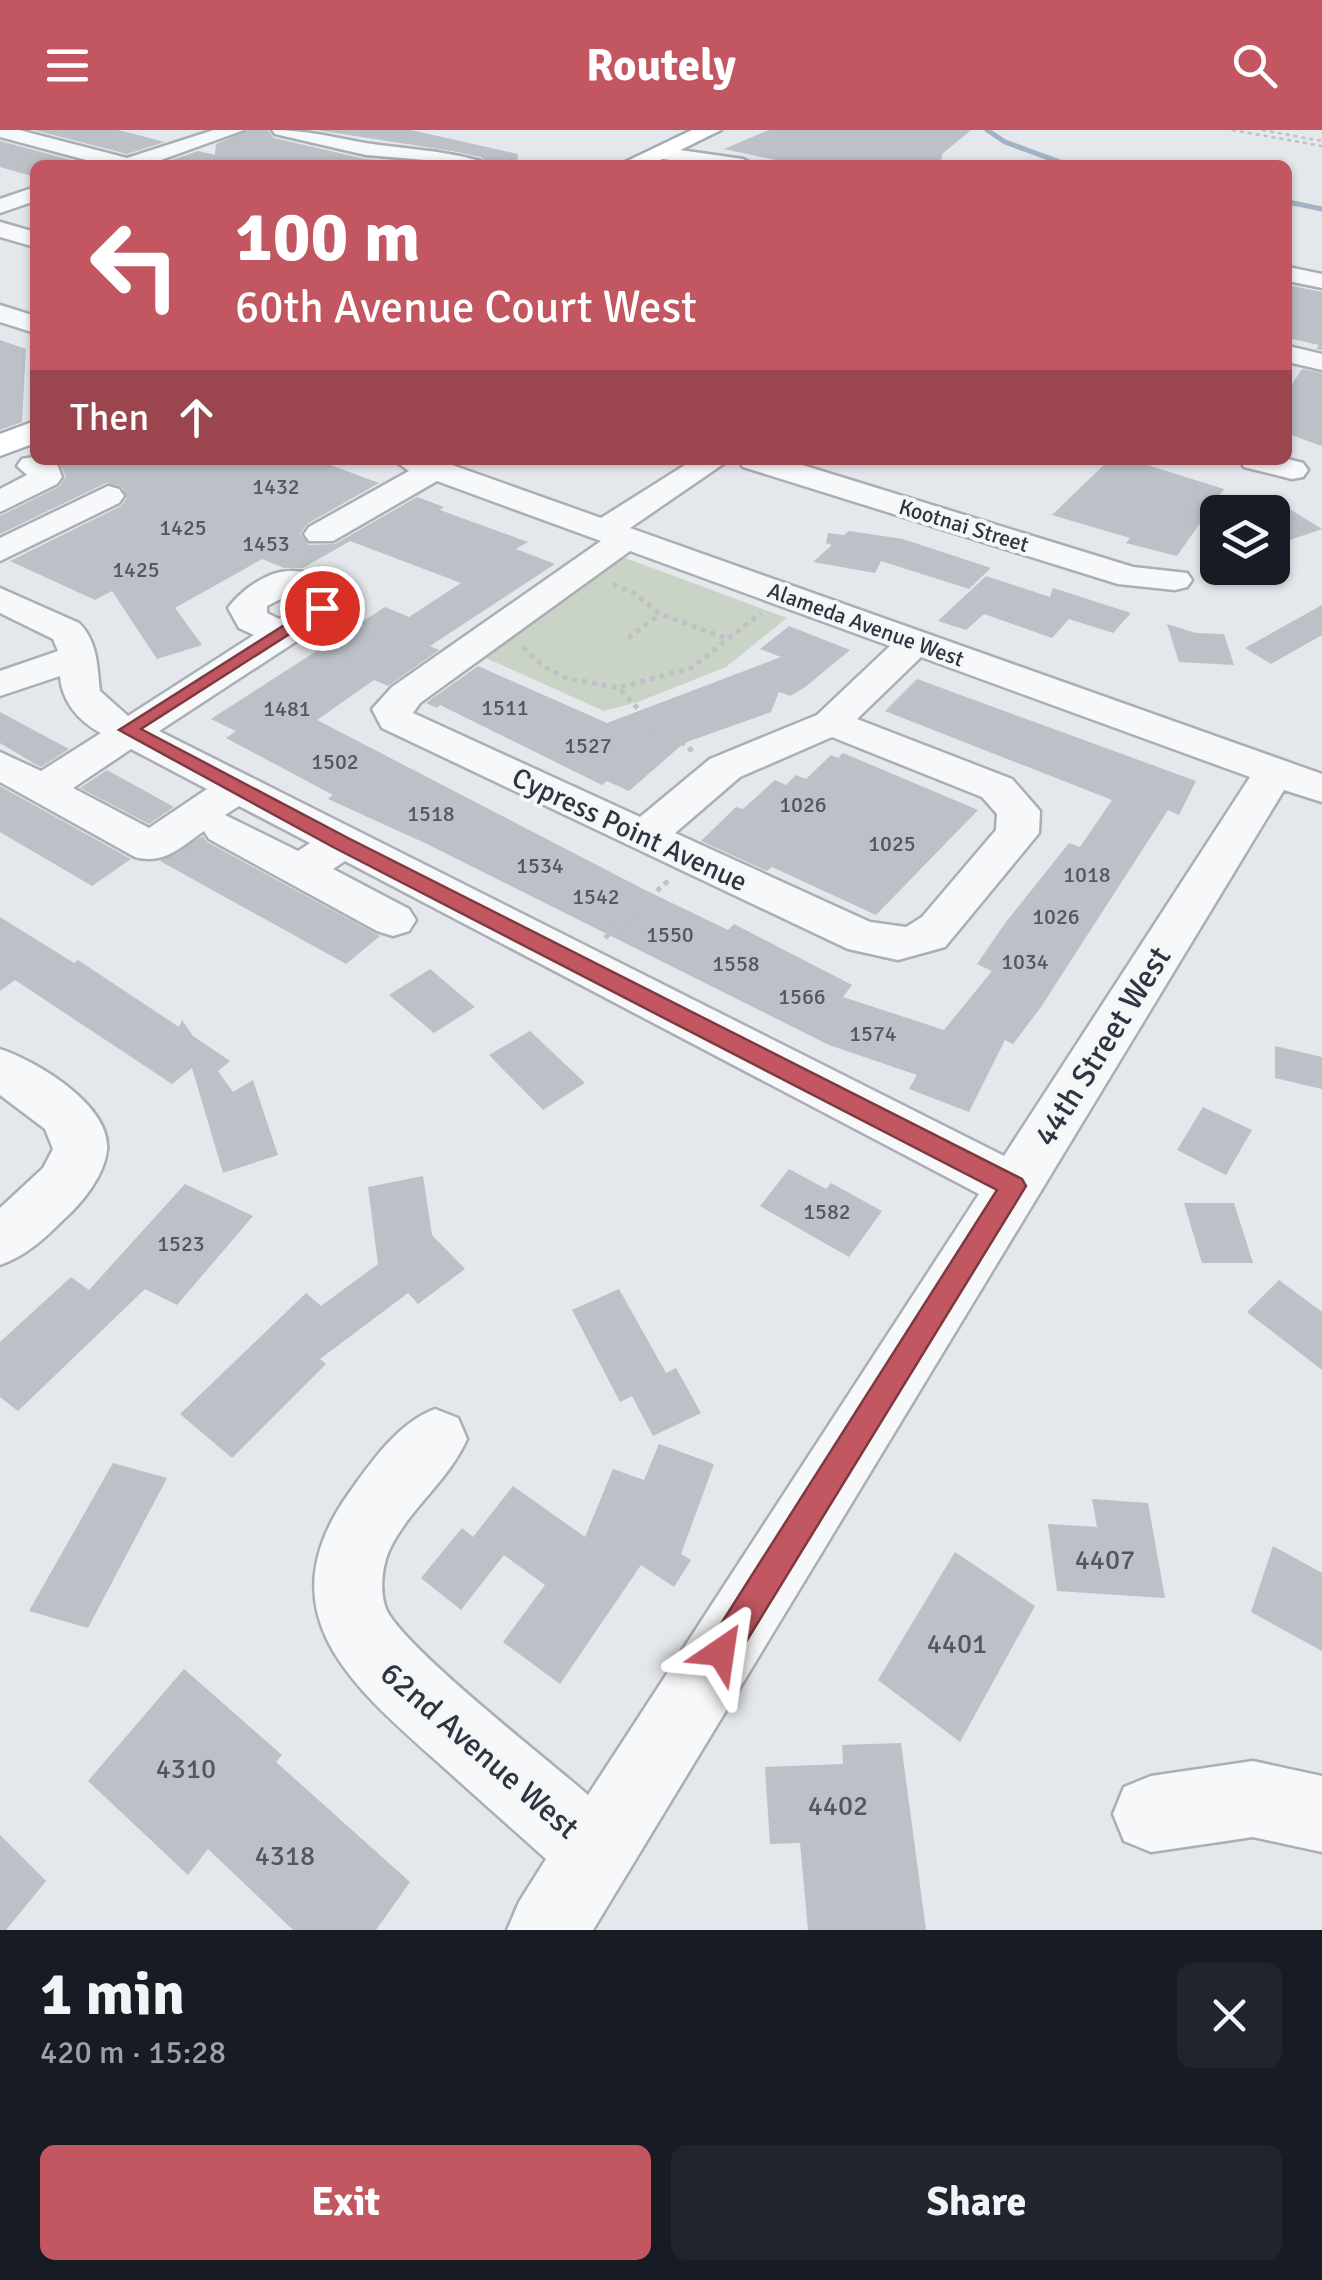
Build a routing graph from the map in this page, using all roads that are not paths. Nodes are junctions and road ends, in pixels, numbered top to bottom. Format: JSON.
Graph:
{"nodes":[{"id":1,"x":234,"y":130,"type":"edge"},
{"id":2,"x":282,"y":130,"type":"edge"},
{"id":3,"x":710,"y":130,"type":"edge"},
{"id":4,"x":0,"y":131,"type":"edge"},
{"id":5,"x":659,"y":153,"type":"junction"},
{"id":6,"x":109,"y":160,"type":"edge"},
{"id":7,"x":143,"y":160,"type":"edge"},
{"id":8,"x":455,"y":160,"type":"edge"},
{"id":9,"x":643,"y":160,"type":"edge"},
{"id":10,"x":708,"y":160,"type":"edge"},
{"id":11,"x":30,"y":196,"type":"edge"},
{"id":12,"x":0,"y":206,"type":"edge"},
{"id":13,"x":0,"y":229,"type":"edge"},
{"id":14,"x":30,"y":238,"type":"edge"},
{"id":15,"x":1292,"y":275,"type":"edge"},
{"id":16,"x":1322,"y":281,"type":"edge"},
{"id":17,"x":0,"y":313,"type":"edge"},
{"id":18,"x":30,"y":323,"type":"edge"},
{"id":19,"x":1292,"y":355,"type":"edge"},
{"id":20,"x":1322,"y":362,"type":"edge"},
{"id":21,"x":30,"y":433,"type":"edge"},
{"id":22,"x":0,"y":446,"type":"edge"},
{"id":23,"x":422,"y":465,"type":"edge"},
{"id":24,"x":707,"y":465,"type":"edge"},
{"id":25,"x":770,"y":465,"type":"edge"},
{"id":26,"x":1273,"y":465,"type":"edge"},
{"id":27,"x":33,"y":466,"type":"dead end"},
{"id":28,"x":1292,"y":470,"type":"dead end"},
{"id":29,"x":108,"y":496,"type":"dead end"},
{"id":30,"x":0,"y":502,"type":"edge"},
{"id":31,"x":321,"y":534,"type":"dead end"},
{"id":32,"x":616,"y":534,"type":"junction"},
{"id":33,"x":9,"y":539,"type":"edge"},
{"id":34,"x":1176,"y":580,"type":"dead end"},
{"id":35,"x":0,"y":599,"type":"edge"},
{"id":36,"x":322,"y":608,"type":"dead end"},
{"id":37,"x":916,"y":642,"type":"junction"},
{"id":38,"x":78,"y":657,"type":"junction"},
{"id":39,"x":0,"y":684,"type":"edge"},
{"id":40,"x":831,"y":723,"type":"junction"},
{"id":41,"x":128,"y":730,"type":"junction"},
{"id":42,"x":0,"y":765,"type":"edge"},
{"id":43,"x":1298,"y":780,"type":"edge"},
{"id":44,"x":42,"y":789,"type":"junction"},
{"id":45,"x":230,"y":799,"type":"junction"},
{"id":46,"x":644,"y":836,"type":"junction"},
{"id":47,"x":340,"y":843,"type":"junction"},
{"id":48,"x":300,"y":871,"type":"junction"},
{"id":49,"x":393,"y":920,"type":"dead end"},
{"id":50,"x":0,"y":1068,"type":"edge"},
{"id":51,"x":1013,"y":1186,"type":"junction"},
{"id":52,"x":0,"y":1241,"type":"edge"},
{"id":53,"x":435,"y":1439,"type":"dead end"},
{"id":54,"x":1151,"y":1814,"type":"dead end"},
{"id":55,"x":1322,"y":1814,"type":"edge"},
{"id":56,"x":596,"y":1852,"type":"junction"},
{"id":57,"x":547,"y":1930,"type":"edge"}],
"edges":[{"from":1,"to":7,"type":"street"},
{"from":2,"to":8,"type":"street"},
{"from":3,"to":5,"type":"main road"},
{"from":4,"to":6,"type":"street"},
{"from":5,"to":9,"type":"main road"},
{"from":5,"to":10,"type":"street"},
{"from":11,"to":12,"type":"street"},
{"from":13,"to":14,"type":"street"},
{"from":15,"to":16,"type":"street"},
{"from":17,"to":18,"type":"street"},
{"from":19,"to":20,"type":"street"},
{"from":21,"to":22,"type":"main road"},
{"from":23,"to":31,"type":"street"},
{"from":23,"to":32,"type":"street","name":"Alameda Avenue West"},
{"from":24,"to":32,"type":"street"},
{"from":25,"to":34,"type":"street","name":"Kootnai Street"},
{"from":26,"to":28,"type":"street"},
{"from":27,"to":30,"type":"street"},
{"from":29,"to":33,"type":"street"},
{"from":32,"to":37,"type":"street","name":"Alameda Avenue West"},
{"from":32,"to":46,"type":"street","name":"Cypress Point Avenue"},
{"from":35,"to":38,"type":"street"},
{"from":36,"to":41,"type":"street"},
{"from":37,"to":40,"type":"street"},
{"from":37,"to":43,"type":"street","name":"Alameda Avenue West"},
{"from":38,"to":39,"type":"street"},
{"from":38,"to":41,"type":"street"},
{"from":40,"to":46,"type":"street"},
{"from":40,"to":46,"type":"street","name":"Cypress Point Avenue"},
{"from":41,"to":44,"type":"street"},
{"from":41,"to":45,"type":"street"},
{"from":42,"to":44,"type":"street"},
{"from":43,"to":51,"type":"street","name":"44th Street West"},
{"from":44,"to":45,"type":"street"},
{"from":45,"to":47,"type":"street"},
{"from":45,"to":48,"type":"street"},
{"from":47,"to":48,"type":"street"},
{"from":47,"to":51,"type":"street"},
{"from":48,"to":49,"type":"street"},
{"from":50,"to":52,"type":"street"},
{"from":51,"to":56,"type":"street","name":"44th Street West"},
{"from":53,"to":56,"type":"street","name":"62nd Avenue West"},
{"from":54,"to":55,"type":"street"},
{"from":56,"to":57,"type":"street","name":"44th Street West"}]}
